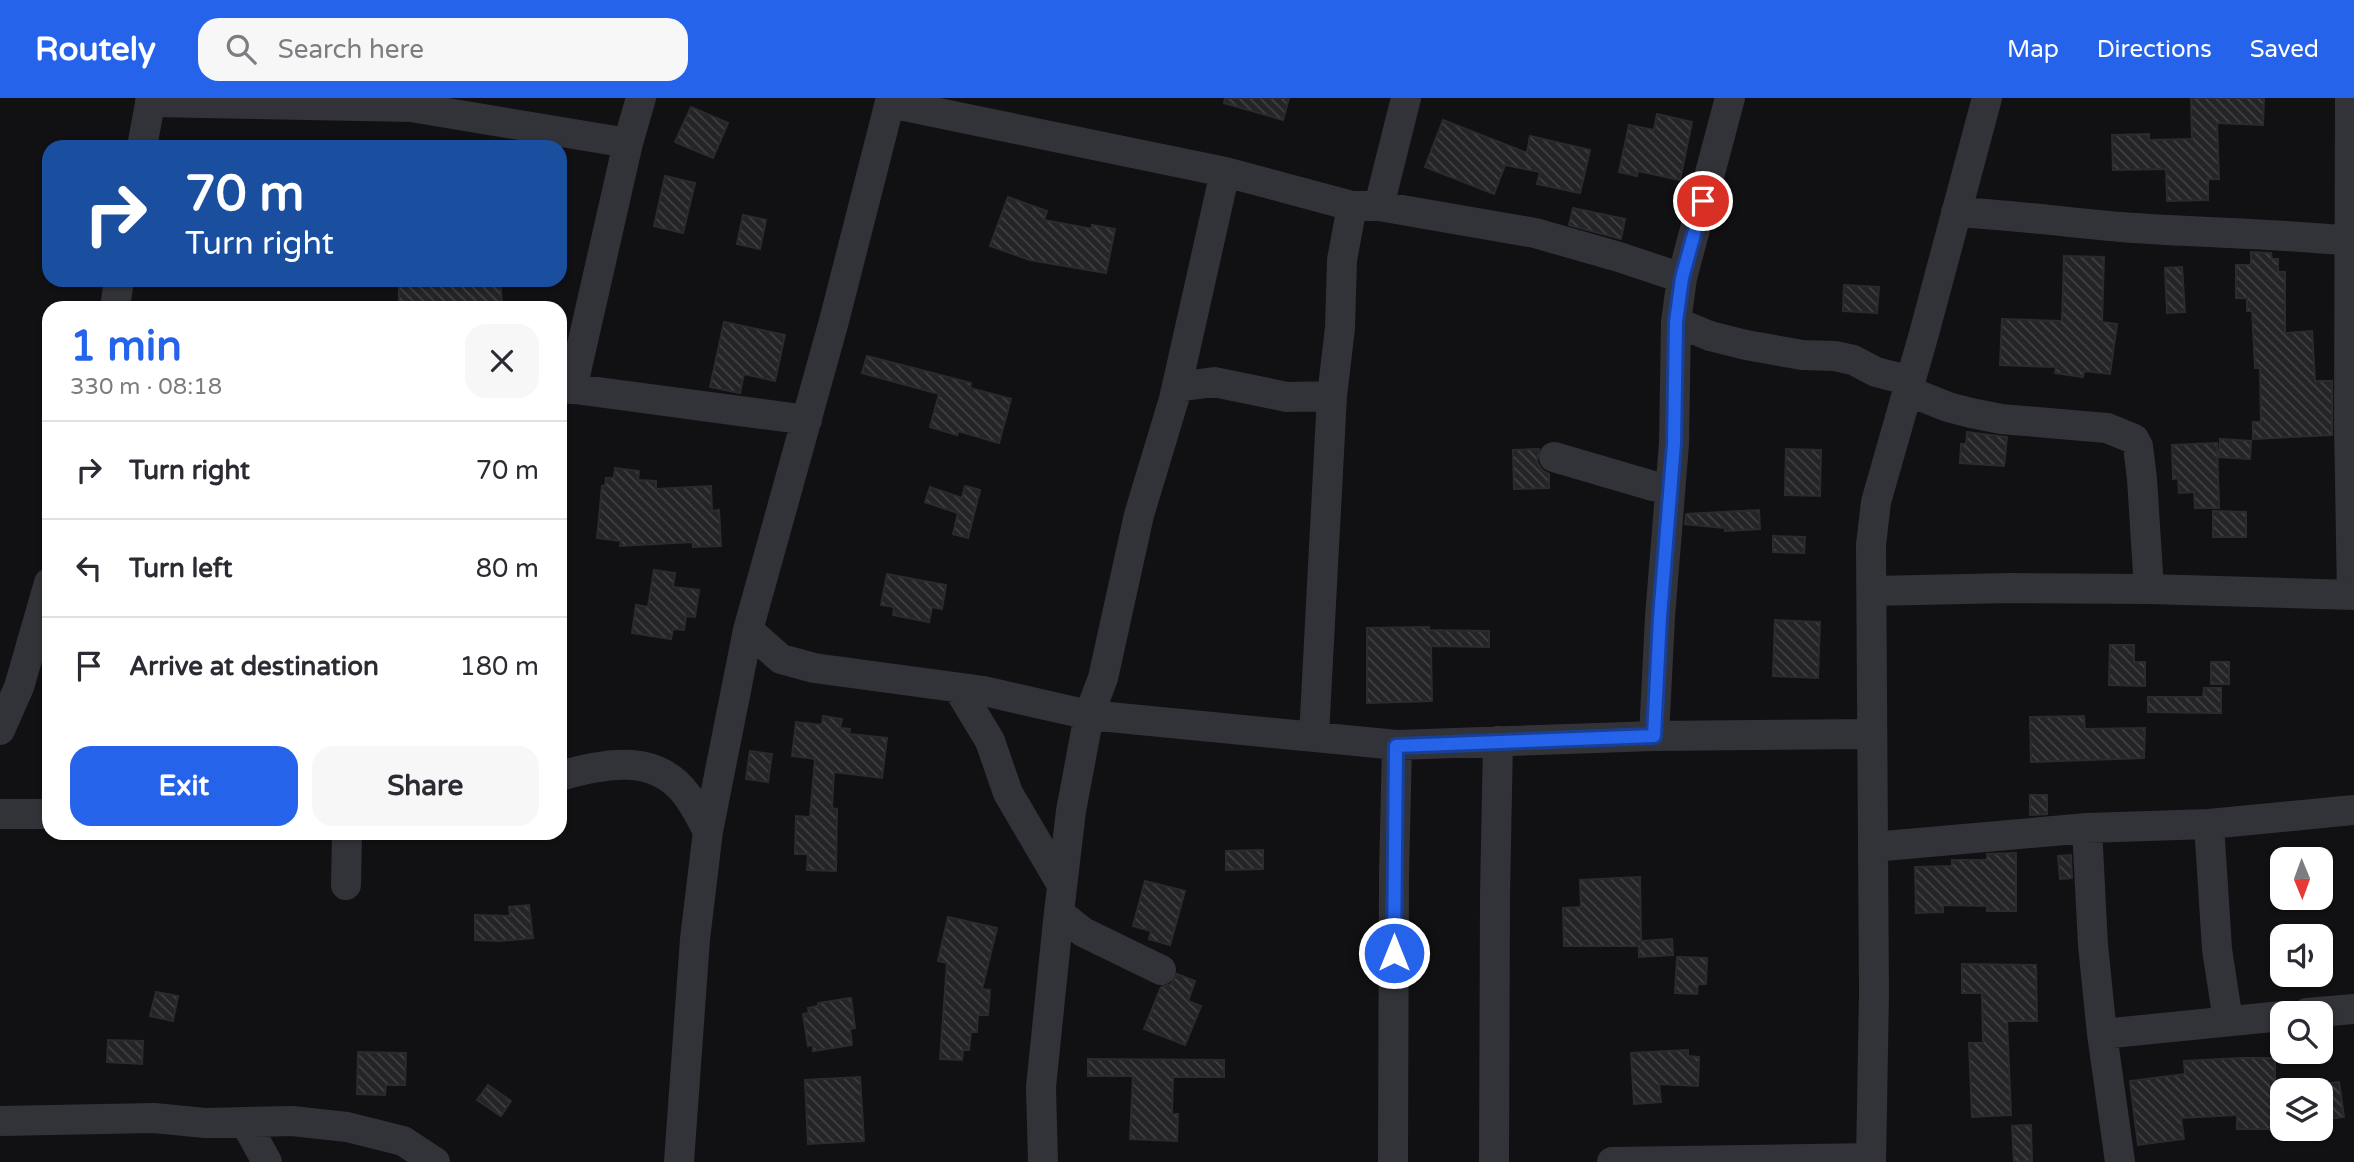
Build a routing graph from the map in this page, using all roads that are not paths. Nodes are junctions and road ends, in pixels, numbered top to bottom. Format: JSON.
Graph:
{"nodes":[{"id":1,"x":641,"y":98,"type":"edge"},
{"id":2,"x":1406,"y":98,"type":"edge"},
{"id":3,"x":1730,"y":98,"type":"edge"},
{"id":4,"x":1987,"y":98,"type":"edge"},
{"id":5,"x":2350,"y":98,"type":"edge"},
{"id":6,"x":150,"y":100,"type":"edge"},
{"id":7,"x":890,"y":101,"type":"edge"},
{"id":8,"x":412,"y":102,"type":"edge"},
{"id":9,"x":143,"y":140,"type":"edge"},
{"id":10,"x":628,"y":144,"type":"junction"},
{"id":11,"x":1225,"y":172,"type":"junction"},
{"id":12,"x":1366,"y":206,"type":"junction"},
{"id":13,"x":1956,"y":212,"type":"junction"},
{"id":14,"x":2350,"y":241,"type":"junction"},
{"id":15,"x":1682,"y":278,"type":"junction"},
{"id":16,"x":1676,"y":322,"type":"junction"},
{"id":17,"x":567,"y":384,"type":"edge"},
{"id":18,"x":1910,"y":386,"type":"junction"},
{"id":19,"x":1177,"y":387,"type":"junction"},
{"id":20,"x":567,"y":388,"type":"edge"},
{"id":21,"x":1332,"y":396,"type":"junction"},
{"id":22,"x":2352,"y":396,"type":"edge"},
{"id":23,"x":807,"y":420,"type":"junction"},
{"id":24,"x":1554,"y":457,"type":"dead end"},
{"id":25,"x":1670,"y":488,"type":"junction"},
{"id":26,"x":2148,"y":589,"type":"junction"},
{"id":27,"x":1872,"y":591,"type":"junction"},
{"id":28,"x":2353,"y":595,"type":"edge"},
{"id":29,"x":42,"y":607,"type":"edge"},
{"id":30,"x":748,"y":630,"type":"junction"},
{"id":31,"x":958,"y":688,"type":"junction"},
{"id":32,"x":1089,"y":715,"type":"junction"},
{"id":33,"x":0,"y":730,"type":"edge"},
{"id":34,"x":1872,"y":734,"type":"junction"},
{"id":35,"x":1314,"y":736,"type":"junction"},
{"id":36,"x":1654,"y":736,"type":"junction"},
{"id":37,"x":1498,"y":741,"type":"junction"},
{"id":38,"x":726,"y":743,"type":"junction"},
{"id":39,"x":1396,"y":746,"type":"junction"},
{"id":40,"x":567,"y":774,"type":"edge"},
{"id":41,"x":670,"y":778,"type":"junction"},
{"id":42,"x":2354,"y":810,"type":"edge"},
{"id":43,"x":0,"y":814,"type":"edge"},
{"id":44,"x":42,"y":814,"type":"edge"},
{"id":45,"x":2209,"y":824,"type":"junction"},
{"id":46,"x":2087,"y":828,"type":"junction"},
{"id":47,"x":708,"y":831,"type":"junction"},
{"id":48,"x":347,"y":840,"type":"edge"},
{"id":49,"x":1873,"y":847,"type":"junction"},
{"id":50,"x":346,"y":885,"type":"dead end"},
{"id":51,"x":1061,"y":899,"type":"junction"},
{"id":52,"x":1161,"y":970,"type":"dead end"},
{"id":53,"x":2354,"y":1009,"type":"edge"},
{"id":54,"x":2333,"y":1011,"type":"edge"},
{"id":55,"x":2270,"y":1017,"type":"edge"},
{"id":56,"x":2228,"y":1021,"type":"junction"},
{"id":57,"x":2102,"y":1034,"type":"junction"},
{"id":58,"x":0,"y":1121,"type":"edge"},
{"id":59,"x":245,"y":1122,"type":"junction"},
{"id":60,"x":1871,"y":1160,"type":"edge"},
{"id":61,"x":1661,"y":1161,"type":"edge"},
{"id":62,"x":267,"y":1162,"type":"edge"},
{"id":63,"x":435,"y":1162,"type":"edge"},
{"id":64,"x":679,"y":1162,"type":"edge"},
{"id":65,"x":1043,"y":1162,"type":"edge"},
{"id":66,"x":1393,"y":1162,"type":"edge"},
{"id":67,"x":1494,"y":1162,"type":"edge"},
{"id":68,"x":1612,"y":1162,"type":"edge"},
{"id":69,"x":2120,"y":1162,"type":"edge"}],
"edges":[{"from":1,"to":10,"type":"street"},
{"from":2,"to":12,"type":"street"},
{"from":3,"to":15,"type":"street"},
{"from":4,"to":13,"type":"street"},
{"from":5,"to":14,"type":"street"},
{"from":6,"to":8,"type":"street"},
{"from":6,"to":9,"type":"street"},
{"from":7,"to":11,"type":"street"},
{"from":7,"to":23,"type":"street"},
{"from":8,"to":10,"type":"street"},
{"from":10,"to":17,"type":"street"},
{"from":11,"to":12,"type":"street"},
{"from":11,"to":19,"type":"street"},
{"from":12,"to":15,"type":"street"},
{"from":12,"to":21,"type":"street"},
{"from":13,"to":14,"type":"street"},
{"from":13,"to":18,"type":"street"},
{"from":14,"to":22,"type":"street"},
{"from":15,"to":16,"type":"street"},
{"from":16,"to":18,"type":"street"},
{"from":16,"to":25,"type":"street"},
{"from":18,"to":26,"type":"street"},
{"from":18,"to":27,"type":"street"},
{"from":19,"to":21,"type":"street"},
{"from":19,"to":32,"type":"street"},
{"from":20,"to":23,"type":"street"},
{"from":21,"to":35,"type":"street"},
{"from":22,"to":28,"type":"street"},
{"from":23,"to":30,"type":"street"},
{"from":24,"to":25,"type":"street"},
{"from":25,"to":36,"type":"street"},
{"from":26,"to":27,"type":"street"},
{"from":26,"to":28,"type":"street"},
{"from":27,"to":34,"type":"street"},
{"from":29,"to":33,"type":"street"},
{"from":30,"to":31,"type":"street"},
{"from":30,"to":38,"type":"street"},
{"from":31,"to":32,"type":"street"},
{"from":31,"to":51,"type":"street"},
{"from":32,"to":35,"type":"street"},
{"from":32,"to":51,"type":"street"},
{"from":34,"to":36,"type":"street"},
{"from":34,"to":49,"type":"street"},
{"from":35,"to":39,"type":"street"},
{"from":36,"to":37,"type":"street"},
{"from":37,"to":39,"type":"street"},
{"from":37,"to":67,"type":"street"},
{"from":38,"to":41,"type":"street"},
{"from":38,"to":47,"type":"street"},
{"from":39,"to":66,"type":"street"},
{"from":40,"to":41,"type":"street"},
{"from":41,"to":47,"type":"street"},
{"from":42,"to":45,"type":"street"},
{"from":43,"to":44,"type":"street"},
{"from":45,"to":46,"type":"street"},
{"from":45,"to":56,"type":"street"},
{"from":46,"to":49,"type":"street"},
{"from":46,"to":57,"type":"street"},
{"from":47,"to":64,"type":"street"},
{"from":48,"to":50,"type":"street"},
{"from":49,"to":60,"type":"street"},
{"from":51,"to":52,"type":"street"},
{"from":51,"to":65,"type":"street"},
{"from":53,"to":54,"type":"street"},
{"from":55,"to":56,"type":"street"},
{"from":56,"to":57,"type":"street"},
{"from":57,"to":69,"type":"street"},
{"from":58,"to":59,"type":"street"},
{"from":59,"to":62,"type":"street"},
{"from":59,"to":63,"type":"street"},
{"from":60,"to":61,"type":"street"},
{"from":61,"to":68,"type":"street"}]}
